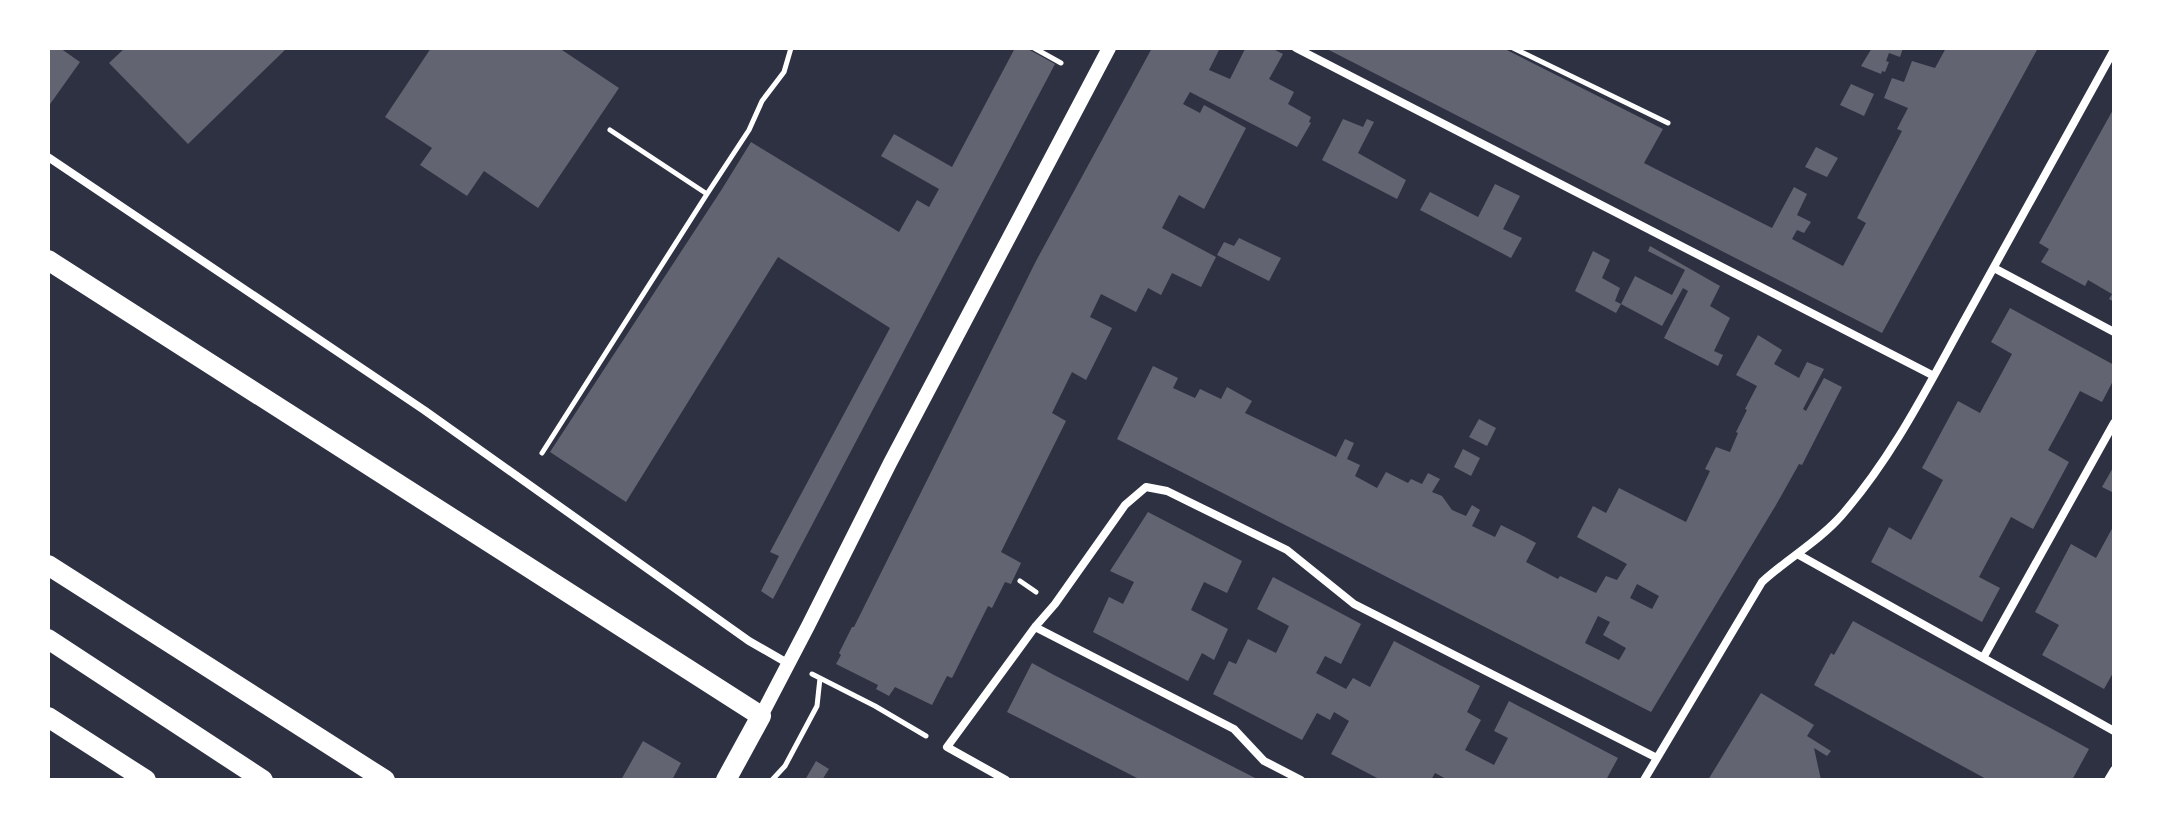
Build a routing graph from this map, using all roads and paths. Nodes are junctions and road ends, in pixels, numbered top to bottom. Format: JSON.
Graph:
{"nodes":[{"id":1,"x":791,"y":48,"type":"edge"},
{"id":2,"x":1034,"y":48,"type":"edge"},
{"id":3,"x":1109,"y":48,"type":"edge"},
{"id":4,"x":1296,"y":48,"type":"edge"},
{"id":5,"x":1513,"y":48,"type":"edge"},
{"id":6,"x":2114,"y":50,"type":"edge"},
{"id":7,"x":1061,"y":63,"type":"dead end"},
{"id":8,"x":1668,"y":123,"type":"dead end"},
{"id":9,"x":610,"y":130,"type":"dead end"},
{"id":10,"x":48,"y":157,"type":"edge"},
{"id":11,"x":707,"y":194,"type":"junction"},
{"id":12,"x":48,"y":260,"type":"edge"},
{"id":13,"x":1994,"y":268,"type":"junction"},
{"id":14,"x":2114,"y":332,"type":"edge"},
{"id":15,"x":1934,"y":376,"type":"junction"},
{"id":16,"x":2114,"y":423,"type":"edge"},
{"id":17,"x":542,"y":453,"type":"dead end"},
{"id":18,"x":1799,"y":555,"type":"junction"},
{"id":19,"x":48,"y":565,"type":"edge"},
{"id":20,"x":808,"y":626,"type":"junction"},
{"id":21,"x":1035,"y":627,"type":"junction"},
{"id":22,"x":48,"y":639,"type":"edge"},
{"id":23,"x":1983,"y":658,"type":"junction"},
{"id":24,"x":789,"y":664,"type":"junction"},
{"id":25,"x":820,"y":678,"type":"junction"},
{"id":26,"x":761,"y":716,"type":"junction"},
{"id":27,"x":48,"y":717,"type":"edge"},
{"id":28,"x":2114,"y":731,"type":"edge"},
{"id":29,"x":947,"y":747,"type":"junction"},
{"id":30,"x":1657,"y":758,"type":"junction"},
{"id":31,"x":2114,"y":770,"type":"edge"},
{"id":32,"x":146,"y":780,"type":"edge"},
{"id":33,"x":263,"y":780,"type":"edge"},
{"id":34,"x":385,"y":780,"type":"edge"},
{"id":35,"x":726,"y":780,"type":"edge"},
{"id":36,"x":772,"y":780,"type":"edge"},
{"id":37,"x":1006,"y":780,"type":"edge"},
{"id":38,"x":1301,"y":780,"type":"edge"},
{"id":39,"x":1644,"y":780,"type":"edge"},
{"id":40,"x":2108,"y":780,"type":"edge"}],
"edges":[{"from":1,"to":11,"type":"path"},
{"from":2,"to":7,"type":"path"},
{"from":3,"to":20,"type":"street"},
{"from":4,"to":15,"type":"street"},
{"from":5,"to":8,"type":"path"},
{"from":6,"to":13,"type":"street"},
{"from":9,"to":11,"type":"path"},
{"from":10,"to":24,"type":"street"},
{"from":11,"to":17,"type":"path"},
{"from":12,"to":26,"type":"main road"},
{"from":13,"to":14,"type":"street"},
{"from":13,"to":15,"type":"street"},
{"from":15,"to":18,"type":"street"},
{"from":16,"to":23,"type":"street"},
{"from":18,"to":23,"type":"street"},
{"from":18,"to":30,"type":"street"},
{"from":19,"to":34,"type":"main road"},
{"from":20,"to":24,"type":"street"},
{"from":20,"to":25,"type":"path"},
{"from":21,"to":29,"type":"street"},
{"from":21,"to":30,"type":"street"},
{"from":21,"to":38,"type":"street"},
{"from":22,"to":33,"type":"main road"},
{"from":23,"to":28,"type":"street"},
{"from":24,"to":25,"type":"path"},
{"from":24,"to":26,"type":"street"},
{"from":25,"to":29,"type":"path"},
{"from":25,"to":36,"type":"path"},
{"from":26,"to":35,"type":"main road"},
{"from":27,"to":32,"type":"main road"},
{"from":29,"to":37,"type":"street"},
{"from":30,"to":39,"type":"street"},
{"from":31,"to":40,"type":"street"}]}
